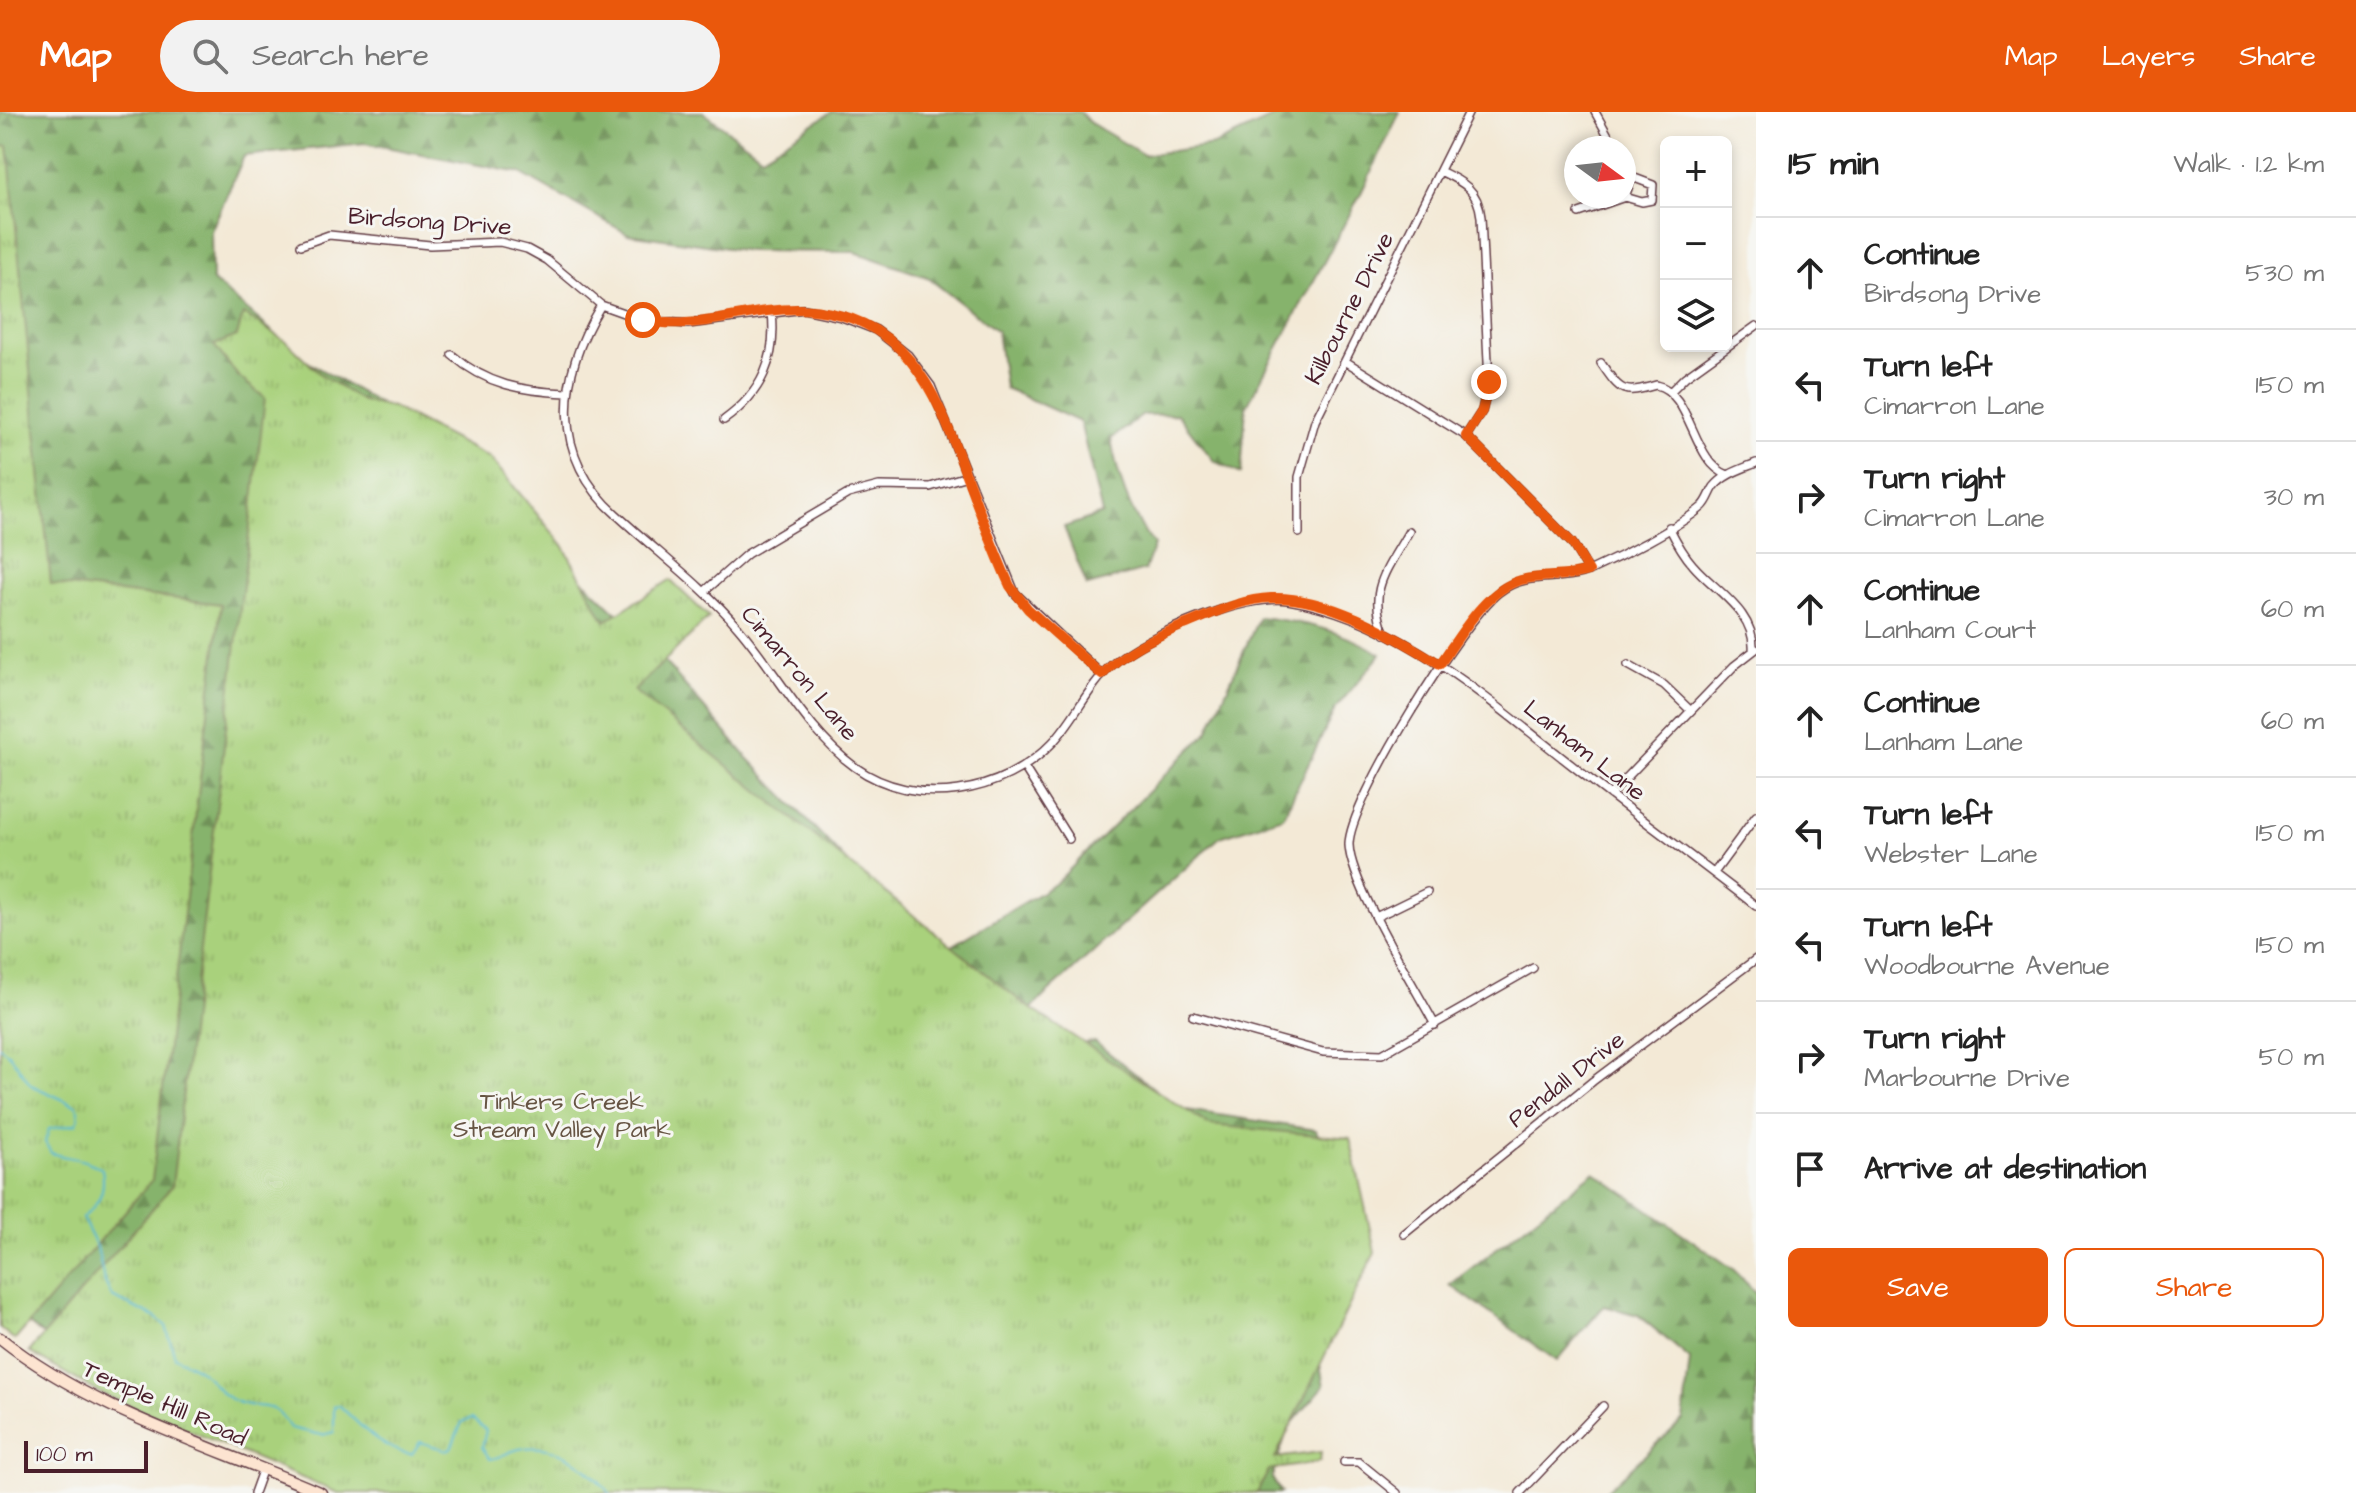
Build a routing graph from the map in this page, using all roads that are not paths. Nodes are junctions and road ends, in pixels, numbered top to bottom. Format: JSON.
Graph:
{"nodes":[{"id":1,"x":1469,"y":112,"type":"edge"},
{"id":2,"x":1595,"y":112,"type":"edge"},
{"id":3,"x":1608,"y":136,"type":"edge"},
{"id":4,"x":1440,"y":171,"type":"junction"},
{"id":5,"x":1636,"y":179,"type":"edge"},
{"id":6,"x":1636,"y":200,"type":"edge"},
{"id":7,"x":1593,"y":208,"type":"edge"},
{"id":8,"x":1579,"y":213,"type":"dead end"},
{"id":9,"x":301,"y":245,"type":"dead end"},
{"id":10,"x":601,"y":305,"type":"junction"},
{"id":11,"x":772,"y":312,"type":"junction"},
{"id":12,"x":1756,"y":326,"type":"edge"},
{"id":13,"x":452,"y":355,"type":"dead end"},
{"id":14,"x":1345,"y":361,"type":"junction"},
{"id":15,"x":1601,"y":363,"type":"dead end"},
{"id":16,"x":1671,"y":391,"type":"junction"},
{"id":17,"x":567,"y":393,"type":"junction"},
{"id":18,"x":724,"y":420,"type":"dead end"},
{"id":19,"x":1466,"y":436,"type":"junction"},
{"id":20,"x":1756,"y":463,"type":"edge"},
{"id":21,"x":1728,"y":475,"type":"junction"},
{"id":22,"x":967,"y":476,"type":"junction"},
{"id":23,"x":1669,"y":527,"type":"junction"},
{"id":24,"x":1409,"y":531,"type":"dead end"},
{"id":25,"x":1299,"y":533,"type":"dead end"},
{"id":26,"x":1589,"y":571,"type":"junction"},
{"id":27,"x":705,"y":591,"type":"junction"},
{"id":28,"x":1755,"y":629,"type":"edge"},
{"id":29,"x":1382,"y":632,"type":"junction"},
{"id":30,"x":1754,"y":650,"type":"edge"},
{"id":31,"x":1440,"y":664,"type":"junction"},
{"id":32,"x":1628,"y":665,"type":"dead end"},
{"id":33,"x":1102,"y":675,"type":"junction"},
{"id":34,"x":1690,"y":710,"type":"junction"},
{"id":35,"x":1024,"y":767,"type":"junction"},
{"id":36,"x":1610,"y":795,"type":"junction"},
{"id":37,"x":1756,"y":816,"type":"edge"},
{"id":38,"x":1069,"y":839,"type":"dead end"},
{"id":39,"x":1714,"y":873,"type":"junction"},
{"id":40,"x":1427,"y":892,"type":"dead end"},
{"id":41,"x":1756,"y":906,"type":"edge"},
{"id":42,"x":1378,"y":916,"type":"junction"},
{"id":43,"x":1756,"y":959,"type":"edge"},
{"id":44,"x":1533,"y":968,"type":"dead end"},
{"id":45,"x":1193,"y":1016,"type":"dead end"},
{"id":46,"x":1435,"y":1025,"type":"junction"},
{"id":47,"x":1404,"y":1234,"type":"dead end"},
{"id":48,"x":0,"y":1338,"type":"edge"},
{"id":49,"x":1603,"y":1406,"type":"dead end"},
{"id":50,"x":1344,"y":1462,"type":"dead end"},
{"id":51,"x":263,"y":1468,"type":"junction"},
{"id":52,"x":254,"y":1493,"type":"edge"},
{"id":53,"x":321,"y":1493,"type":"edge"},
{"id":54,"x":1397,"y":1493,"type":"edge"},
{"id":55,"x":1520,"y":1493,"type":"edge"}],
"edges":[{"from":1,"to":4,"type":"street","name":"Kilbourne Drive"},
{"from":2,"to":3,"type":"street"},
{"from":4,"to":14,"type":"street","name":"Kilbourne Drive"},
{"from":4,"to":19,"type":"street"},
{"from":5,"to":6,"type":"street"},
{"from":7,"to":8,"type":"street"},
{"from":9,"to":10,"type":"street","name":"Birdsong Drive"},
{"from":10,"to":11,"type":"street","name":"Birdsong Drive"},
{"from":10,"to":17,"type":"street","name":"Cimarron Lane"},
{"from":11,"to":18,"type":"street"},
{"from":11,"to":22,"type":"street","name":"Birdsong Drive"},
{"from":12,"to":16,"type":"street"},
{"from":13,"to":17,"type":"street"},
{"from":14,"to":19,"type":"street"},
{"from":14,"to":25,"type":"street","name":"Kilbourne Drive"},
{"from":15,"to":16,"type":"street"},
{"from":16,"to":21,"type":"street"},
{"from":17,"to":27,"type":"street","name":"Cimarron Lane"},
{"from":19,"to":26,"type":"street"},
{"from":20,"to":21,"type":"street"},
{"from":21,"to":23,"type":"street"},
{"from":22,"to":27,"type":"street"},
{"from":22,"to":33,"type":"street","name":"Birdsong Drive"},
{"from":23,"to":26,"type":"street"},
{"from":23,"to":28,"type":"street"},
{"from":24,"to":29,"type":"street"},
{"from":26,"to":31,"type":"street"},
{"from":27,"to":35,"type":"street","name":"Cimarron Lane"},
{"from":28,"to":30,"type":"street"},
{"from":29,"to":31,"type":"street","name":"Lanham Lane"},
{"from":29,"to":33,"type":"street","name":"Cimarron Lane"},
{"from":30,"to":34,"type":"street"},
{"from":31,"to":36,"type":"street","name":"Lanham Lane"},
{"from":31,"to":42,"type":"street"},
{"from":32,"to":34,"type":"street"},
{"from":33,"to":35,"type":"street","name":"Cimarron Lane"},
{"from":34,"to":36,"type":"street"},
{"from":35,"to":38,"type":"street"},
{"from":36,"to":39,"type":"street","name":"Lanham Lane"},
{"from":37,"to":39,"type":"street"},
{"from":39,"to":41,"type":"street","name":"Lanham Lane"},
{"from":40,"to":42,"type":"street"},
{"from":42,"to":46,"type":"street"},
{"from":43,"to":47,"type":"street","name":"Pendall Drive"},
{"from":44,"to":46,"type":"street"},
{"from":45,"to":46,"type":"street"},
{"from":48,"to":51,"type":"main road","name":"Temple Hill Road"},
{"from":49,"to":55,"type":"street"},
{"from":50,"to":54,"type":"street"},
{"from":51,"to":52,"type":"street"},
{"from":51,"to":53,"type":"main road","name":"Temple Hill Road"}]}
